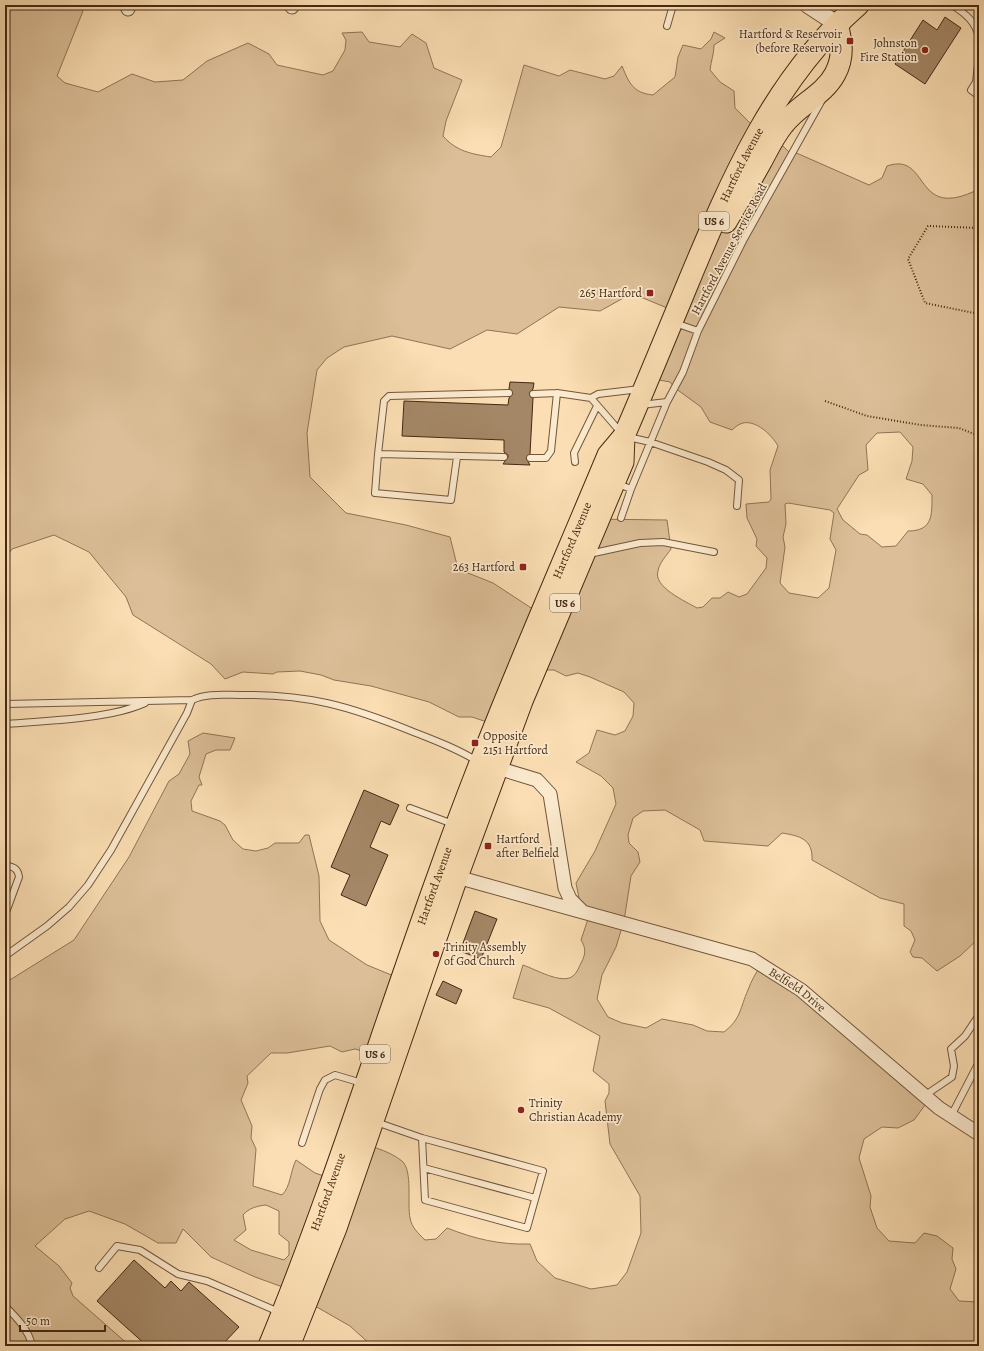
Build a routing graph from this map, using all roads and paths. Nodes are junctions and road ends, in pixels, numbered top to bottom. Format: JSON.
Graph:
{"nodes":[{"id":1,"x":673,"y":5,"type":"edge"},
{"id":2,"x":808,"y":5,"type":"edge"},
{"id":3,"x":858,"y":5,"type":"edge"},
{"id":4,"x":952,"y":5,"type":"edge"},
{"id":5,"x":836,"y":24,"type":"junction"},
{"id":6,"x":667,"y":26,"type":"dead end"},
{"id":7,"x":979,"y":38,"type":"edge"},
{"id":8,"x":979,"y":57,"type":"edge"},
{"id":9,"x":830,"y":82,"type":"junction"},
{"id":10,"x":979,"y":96,"type":"edge"},
{"id":11,"x":979,"y":228,"type":"edge"},
{"id":12,"x":688,"y":282,"type":"junction"},
{"id":13,"x":979,"y":314,"type":"edge"},
{"id":14,"x":672,"y":322,"type":"junction"},
{"id":15,"x":698,"y":331,"type":"junction"},
{"id":16,"x":509,"y":393,"type":"dead end"},
{"id":17,"x":557,"y":393,"type":"junction"},
{"id":18,"x":533,"y":394,"type":"dead end"},
{"id":19,"x":641,"y":397,"type":"junction"},
{"id":20,"x":591,"y":398,"type":"junction"},
{"id":21,"x":825,"y":401,"type":"dead end"},
{"id":22,"x":667,"y":402,"type":"junction"},
{"id":23,"x":597,"y":406,"type":"junction"},
{"id":24,"x":624,"y":436,"type":"junction"},
{"id":25,"x":979,"y":436,"type":"edge"},
{"id":26,"x":650,"y":442,"type":"junction"},
{"id":27,"x":378,"y":454,"type":"junction"},
{"id":28,"x":458,"y":457,"type":"junction"},
{"id":29,"x":504,"y":458,"type":"dead end"},
{"id":30,"x":530,"y":458,"type":"dead end"},
{"id":31,"x":575,"y":462,"type":"dead end"},
{"id":32,"x":622,"y":486,"type":"junction"},
{"id":33,"x":737,"y":506,"type":"dead end"},
{"id":34,"x":621,"y":518,"type":"dead end"},
{"id":35,"x":714,"y":552,"type":"dead end"},
{"id":36,"x":586,"y":554,"type":"junction"},
{"id":37,"x":5,"y":700,"type":"edge"},
{"id":38,"x":192,"y":700,"type":"junction"},
{"id":39,"x":147,"y":702,"type":"junction"},
{"id":40,"x":18,"y":703,"type":"junction"},
{"id":41,"x":5,"y":704,"type":"edge"},
{"id":42,"x":5,"y":724,"type":"edge"},
{"id":43,"x":488,"y":765,"type":"junction"},
{"id":44,"x":410,"y":808,"type":"dead end"},
{"id":45,"x":456,"y":825,"type":"junction"},
{"id":46,"x":5,"y":865,"type":"edge"},
{"id":47,"x":457,"y":877,"type":"junction"},
{"id":48,"x":8,"y":901,"type":"edge"},
{"id":49,"x":581,"y":910,"type":"junction"},
{"id":50,"x":5,"y":915,"type":"edge"},
{"id":51,"x":5,"y":956,"type":"edge"},
{"id":52,"x":979,"y":1015,"type":"edge"},
{"id":53,"x":979,"y":1062,"type":"edge"},
{"id":54,"x":365,"y":1084,"type":"junction"},
{"id":55,"x":924,"y":1096,"type":"junction"},
{"id":56,"x":951,"y":1116,"type":"junction"},
{"id":57,"x":372,"y":1121,"type":"junction"},
{"id":58,"x":979,"y":1134,"type":"edge"},
{"id":59,"x":422,"y":1138,"type":"junction"},
{"id":60,"x":302,"y":1143,"type":"dead end"},
{"id":61,"x":424,"y":1168,"type":"junction"},
{"id":62,"x":535,"y":1198,"type":"junction"},
{"id":63,"x":99,"y":1268,"type":"dead end"},
{"id":64,"x":5,"y":1306,"type":"edge"},
{"id":65,"x":282,"y":1314,"type":"junction"},
{"id":66,"x":32,"y":1346,"type":"edge"},
{"id":67,"x":269,"y":1346,"type":"edge"},
{"id":68,"x":289,"y":1346,"type":"edge"}],
"edges":[{"from":1,"to":6,"type":"lane"},
{"from":2,"to":5,"type":"street"},
{"from":3,"to":5,"type":"highway","name":"Hartford Avenue","number":"US 6"},
{"from":4,"to":7,"type":"lane"},
{"from":5,"to":9,"type":"highway"},
{"from":5,"to":12,"type":"highway","name":"Hartford Avenue","number":"US 6"},
{"from":8,"to":10,"type":"lane"},
{"from":9,"to":12,"type":"highway"},
{"from":9,"to":15,"type":"lane","name":"Hartford Avenue Service Road"},
{"from":11,"to":13,"type":"path"},
{"from":12,"to":14,"type":"highway","name":"Hartford Avenue","number":"US 6"},
{"from":14,"to":15,"type":"lane"},
{"from":14,"to":19,"type":"highway","name":"Hartford Avenue","number":"US 6"},
{"from":15,"to":22,"type":"lane","name":"Hartford Avenue Service Road"},
{"from":16,"to":27,"type":"lane"},
{"from":17,"to":18,"type":"lane"},
{"from":17,"to":20,"type":"lane"},
{"from":17,"to":30,"type":"lane"},
{"from":19,"to":20,"type":"lane"},
{"from":19,"to":22,"type":"lane"},
{"from":19,"to":24,"type":"highway","name":"Hartford Avenue","number":"US 6"},
{"from":20,"to":23,"type":"lane"},
{"from":21,"to":25,"type":"path"},
{"from":22,"to":26,"type":"lane","name":"Hartford Avenue Service Road"},
{"from":23,"to":24,"type":"lane"},
{"from":23,"to":31,"type":"lane"},
{"from":24,"to":26,"type":"lane"},
{"from":24,"to":32,"type":"highway","name":"Hartford Avenue","number":"US 6"},
{"from":24,"to":43,"type":"highway","name":"Hartford Avenue","number":"US 6"},
{"from":26,"to":32,"type":"lane","name":"Hartford Avenue Service Road"},
{"from":26,"to":33,"type":"lane"},
{"from":27,"to":28,"type":"lane"},
{"from":27,"to":28,"type":"lane"},
{"from":28,"to":29,"type":"lane"},
{"from":32,"to":34,"type":"lane","name":"Hartford Avenue Service Road"},
{"from":32,"to":36,"type":"highway","name":"Hartford Avenue","number":"US 6"},
{"from":35,"to":36,"type":"lane"},
{"from":36,"to":43,"type":"highway","name":"Hartford Avenue","number":"US 6"},
{"from":37,"to":40,"type":"lane"},
{"from":38,"to":39,"type":"lane"},
{"from":38,"to":43,"type":"lane"},
{"from":38,"to":51,"type":"lane"},
{"from":39,"to":40,"type":"lane"},
{"from":39,"to":42,"type":"lane"},
{"from":40,"to":41,"type":"lane"},
{"from":43,"to":45,"type":"highway","name":"Hartford Avenue","number":"US 6"},
{"from":43,"to":47,"type":"highway","name":"Hartford Avenue","number":"US 6"},
{"from":43,"to":49,"type":"street"},
{"from":44,"to":45,"type":"lane"},
{"from":45,"to":54,"type":"highway","name":"Hartford Avenue","number":"US 6"},
{"from":46,"to":48,"type":"lane"},
{"from":47,"to":49,"type":"street","name":"Belfield Drive"},
{"from":47,"to":57,"type":"highway","name":"Hartford Avenue","number":"US 6"},
{"from":48,"to":50,"type":"lane"},
{"from":49,"to":55,"type":"street","name":"Belfield Drive"},
{"from":52,"to":55,"type":"lane"},
{"from":53,"to":56,"type":"lane"},
{"from":54,"to":60,"type":"lane"},
{"from":54,"to":65,"type":"highway","name":"Hartford Avenue","number":"US 6"},
{"from":55,"to":56,"type":"street","name":"Belfield Drive"},
{"from":56,"to":58,"type":"street","name":"Belfield Drive"},
{"from":57,"to":59,"type":"lane"},
{"from":57,"to":68,"type":"highway","name":"Hartford Avenue","number":"US 6"},
{"from":59,"to":61,"type":"lane"},
{"from":59,"to":62,"type":"lane"},
{"from":61,"to":62,"type":"lane"},
{"from":61,"to":62,"type":"lane"},
{"from":63,"to":65,"type":"lane"},
{"from":64,"to":66,"type":"lane"},
{"from":65,"to":67,"type":"highway","name":"Hartford Avenue","number":"US 6"}]}
